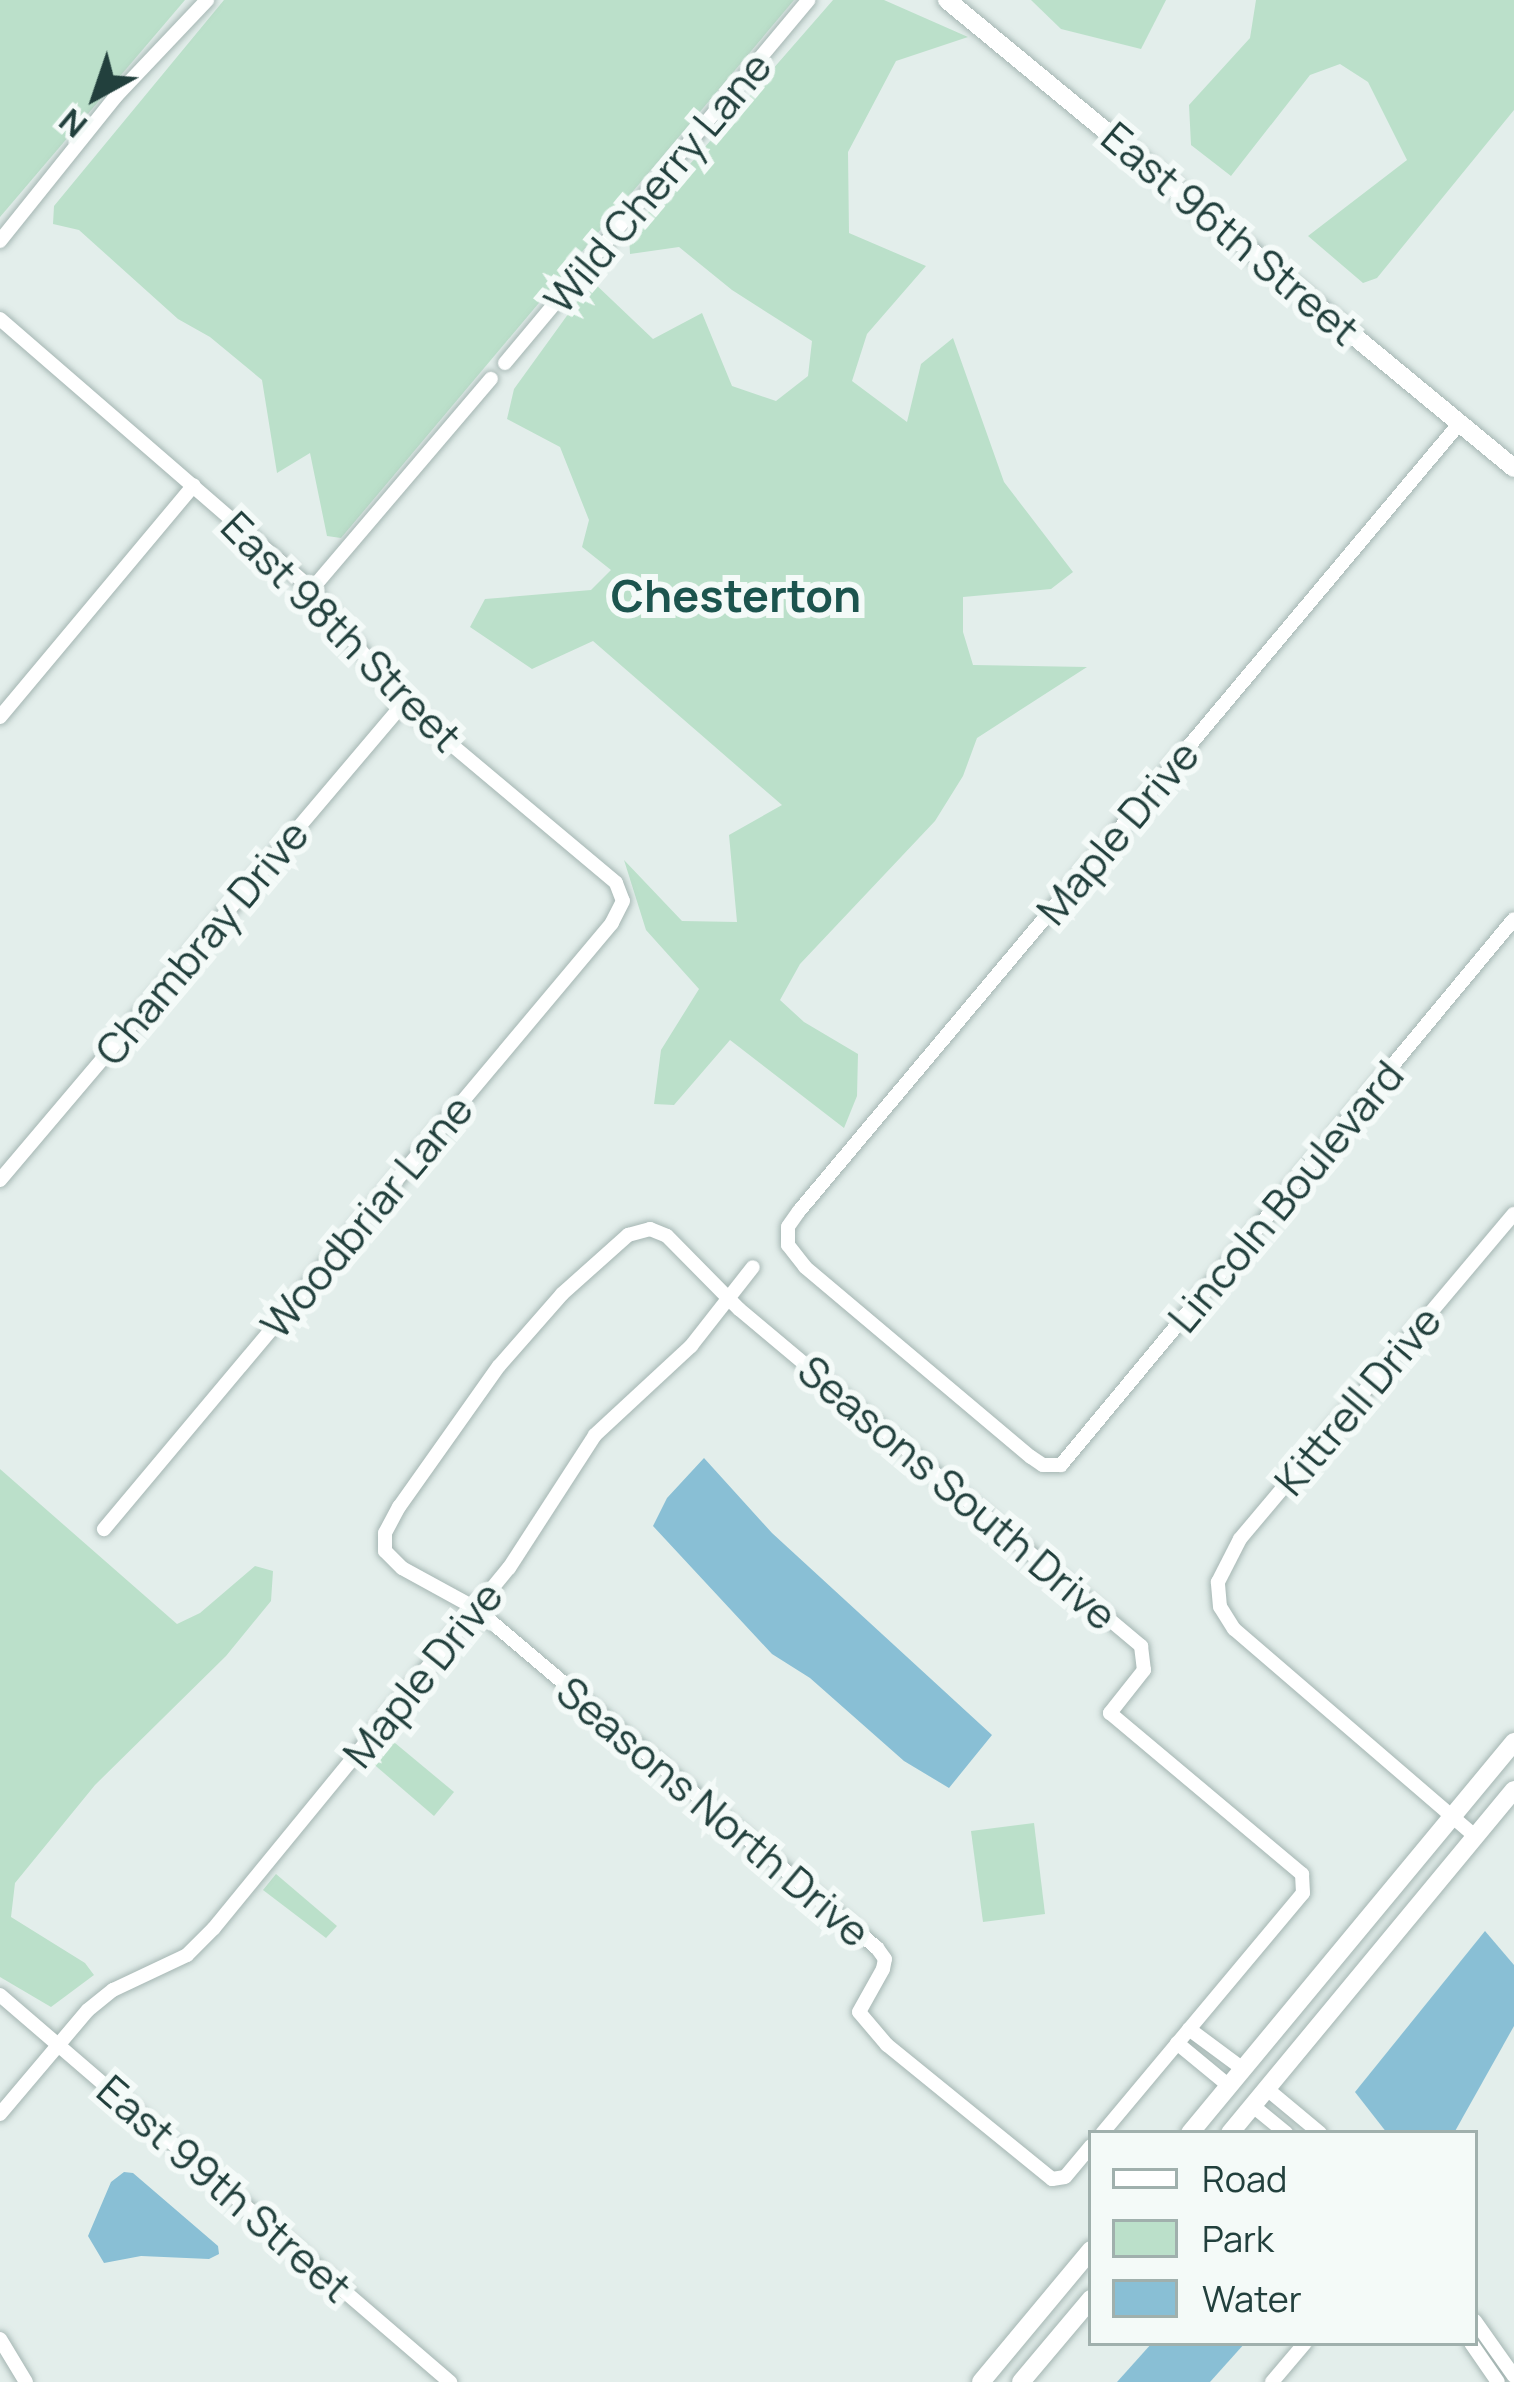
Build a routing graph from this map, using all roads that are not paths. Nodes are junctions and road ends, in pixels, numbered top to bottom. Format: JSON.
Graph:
{"nodes":[{"id":1,"x":207,"y":0,"type":"edge"},
{"id":2,"x":808,"y":0,"type":"edge"},
{"id":3,"x":947,"y":0,"type":"edge"},
{"id":4,"x":0,"y":241,"type":"edge"},
{"id":5,"x":0,"y":319,"type":"edge"},
{"id":6,"x":505,"y":363,"type":"dead end"},
{"id":7,"x":491,"y":379,"type":"dead end"},
{"id":8,"x":1460,"y":424,"type":"junction"},
{"id":9,"x":1514,"y":468,"type":"edge"},
{"id":10,"x":194,"y":485,"type":"junction"},
{"id":11,"x":312,"y":589,"type":"junction"},
{"id":12,"x":404,"y":704,"type":"junction"},
{"id":13,"x":0,"y":717,"type":"edge"},
{"id":14,"x":623,"y":901,"type":"joint"},
{"id":15,"x":1514,"y":919,"type":"edge"},
{"id":16,"x":0,"y":1180,"type":"edge"},
{"id":17,"x":1514,"y":1214,"type":"edge"},
{"id":18,"x":754,"y":1267,"type":"dead end"},
{"id":19,"x":727,"y":1299,"type":"junction"},
{"id":20,"x":1052,"y":1468,"type":"joint"},
{"id":21,"x":104,"y":1529,"type":"dead end"},
{"id":22,"x":475,"y":1608,"type":"junction"},
{"id":23,"x":1514,"y":1742,"type":"edge"},
{"id":24,"x":1514,"y":1790,"type":"edge"},
{"id":25,"x":1453,"y":1816,"type":"junction"},
{"id":26,"x":1476,"y":1837,"type":"junction"},
{"id":27,"x":0,"y":1995,"type":"edge"},
{"id":28,"x":1189,"y":2029,"type":"junction"},
{"id":29,"x":1177,"y":2043,"type":"junction"},
{"id":30,"x":57,"y":2044,"type":"junction"},
{"id":31,"x":1243,"y":2069,"type":"junction"},
{"id":32,"x":1229,"y":2086,"type":"junction"},
{"id":33,"x":1267,"y":2090,"type":"junction"},
{"id":34,"x":1253,"y":2106,"type":"junction"},
{"id":35,"x":0,"y":2114,"type":"edge"},
{"id":36,"x":1104,"y":2130,"type":"edge"},
{"id":37,"x":1192,"y":2130,"type":"edge"},
{"id":38,"x":1233,"y":2130,"type":"edge"},
{"id":39,"x":1282,"y":2130,"type":"edge"},
{"id":40,"x":1317,"y":2130,"type":"edge"},
{"id":41,"x":1088,"y":2150,"type":"edge"},
{"id":42,"x":1088,"y":2255,"type":"edge"},
{"id":43,"x":1088,"y":2303,"type":"edge"},
{"id":44,"x":1478,"y":2324,"type":"edge"},
{"id":45,"x":0,"y":2339,"type":"edge"},
{"id":46,"x":1302,"y":2346,"type":"edge"},
{"id":47,"x":1473,"y":2346,"type":"edge"},
{"id":48,"x":1514,"y":2376,"type":"edge"},
{"id":49,"x":26,"y":2382,"type":"edge"},
{"id":50,"x":450,"y":2382,"type":"edge"},
{"id":51,"x":981,"y":2382,"type":"edge"},
{"id":52,"x":1022,"y":2382,"type":"edge"},
{"id":53,"x":1272,"y":2382,"type":"edge"},
{"id":54,"x":1498,"y":2382,"type":"edge"}],
"edges":[{"from":1,"to":4,"type":"street"},
{"from":2,"to":6,"type":"street","name":"Wild Cherry Lane"},
{"from":3,"to":8,"type":"main road","name":"East 96th Street"},
{"from":5,"to":10,"type":"street","name":"East 98th Street"},
{"from":7,"to":11,"type":"street"},
{"from":8,"to":9,"type":"main road","name":"East 96th Street"},
{"from":8,"to":20,"type":"street","name":"Maple Drive"},
{"from":10,"to":11,"type":"street","name":"East 98th Street"},
{"from":10,"to":13,"type":"street"},
{"from":11,"to":12,"type":"street","name":"East 98th Street"},
{"from":12,"to":14,"type":"street","name":"East 98th Street"},
{"from":12,"to":16,"type":"street","name":"Chambray Drive"},
{"from":14,"to":21,"type":"street","name":"Woodbriar Lane"},
{"from":15,"to":20,"type":"street","name":"Lincoln Boulevard"},
{"from":17,"to":25,"type":"street","name":"Kittrell Drive"},
{"from":18,"to":19,"type":"street","name":"Maple Drive"},
{"from":19,"to":22,"type":"street","name":"Maple Drive"},
{"from":19,"to":22,"type":"street"},
{"from":19,"to":28,"type":"street","name":"Seasons South Drive"},
{"from":22,"to":30,"type":"street","name":"Maple Drive"},
{"from":22,"to":41,"type":"street","name":"Seasons North Drive"},
{"from":23,"to":25,"type":"main road"},
{"from":24,"to":26,"type":"main road"},
{"from":25,"to":26,"type":"street"},
{"from":25,"to":31,"type":"main road"},
{"from":26,"to":33,"type":"main road"},
{"from":27,"to":30,"type":"street","name":"East 99th Street"},
{"from":28,"to":29,"type":"street"},
{"from":28,"to":31,"type":"street"},
{"from":29,"to":32,"type":"street"},
{"from":29,"to":36,"type":"street"},
{"from":30,"to":35,"type":"street","name":"Maple Drive"},
{"from":30,"to":50,"type":"street","name":"East 99th Street"},
{"from":31,"to":32,"type":"main road"},
{"from":32,"to":37,"type":"main road"},
{"from":33,"to":34,"type":"main road"},
{"from":33,"to":40,"type":"street"},
{"from":34,"to":38,"type":"main road"},
{"from":34,"to":39,"type":"street"},
{"from":42,"to":51,"type":"main road"},
{"from":43,"to":52,"type":"main road"},
{"from":44,"to":48,"type":"street"},
{"from":45,"to":49,"type":"street"},
{"from":46,"to":53,"type":"street"},
{"from":47,"to":54,"type":"street"}]}
